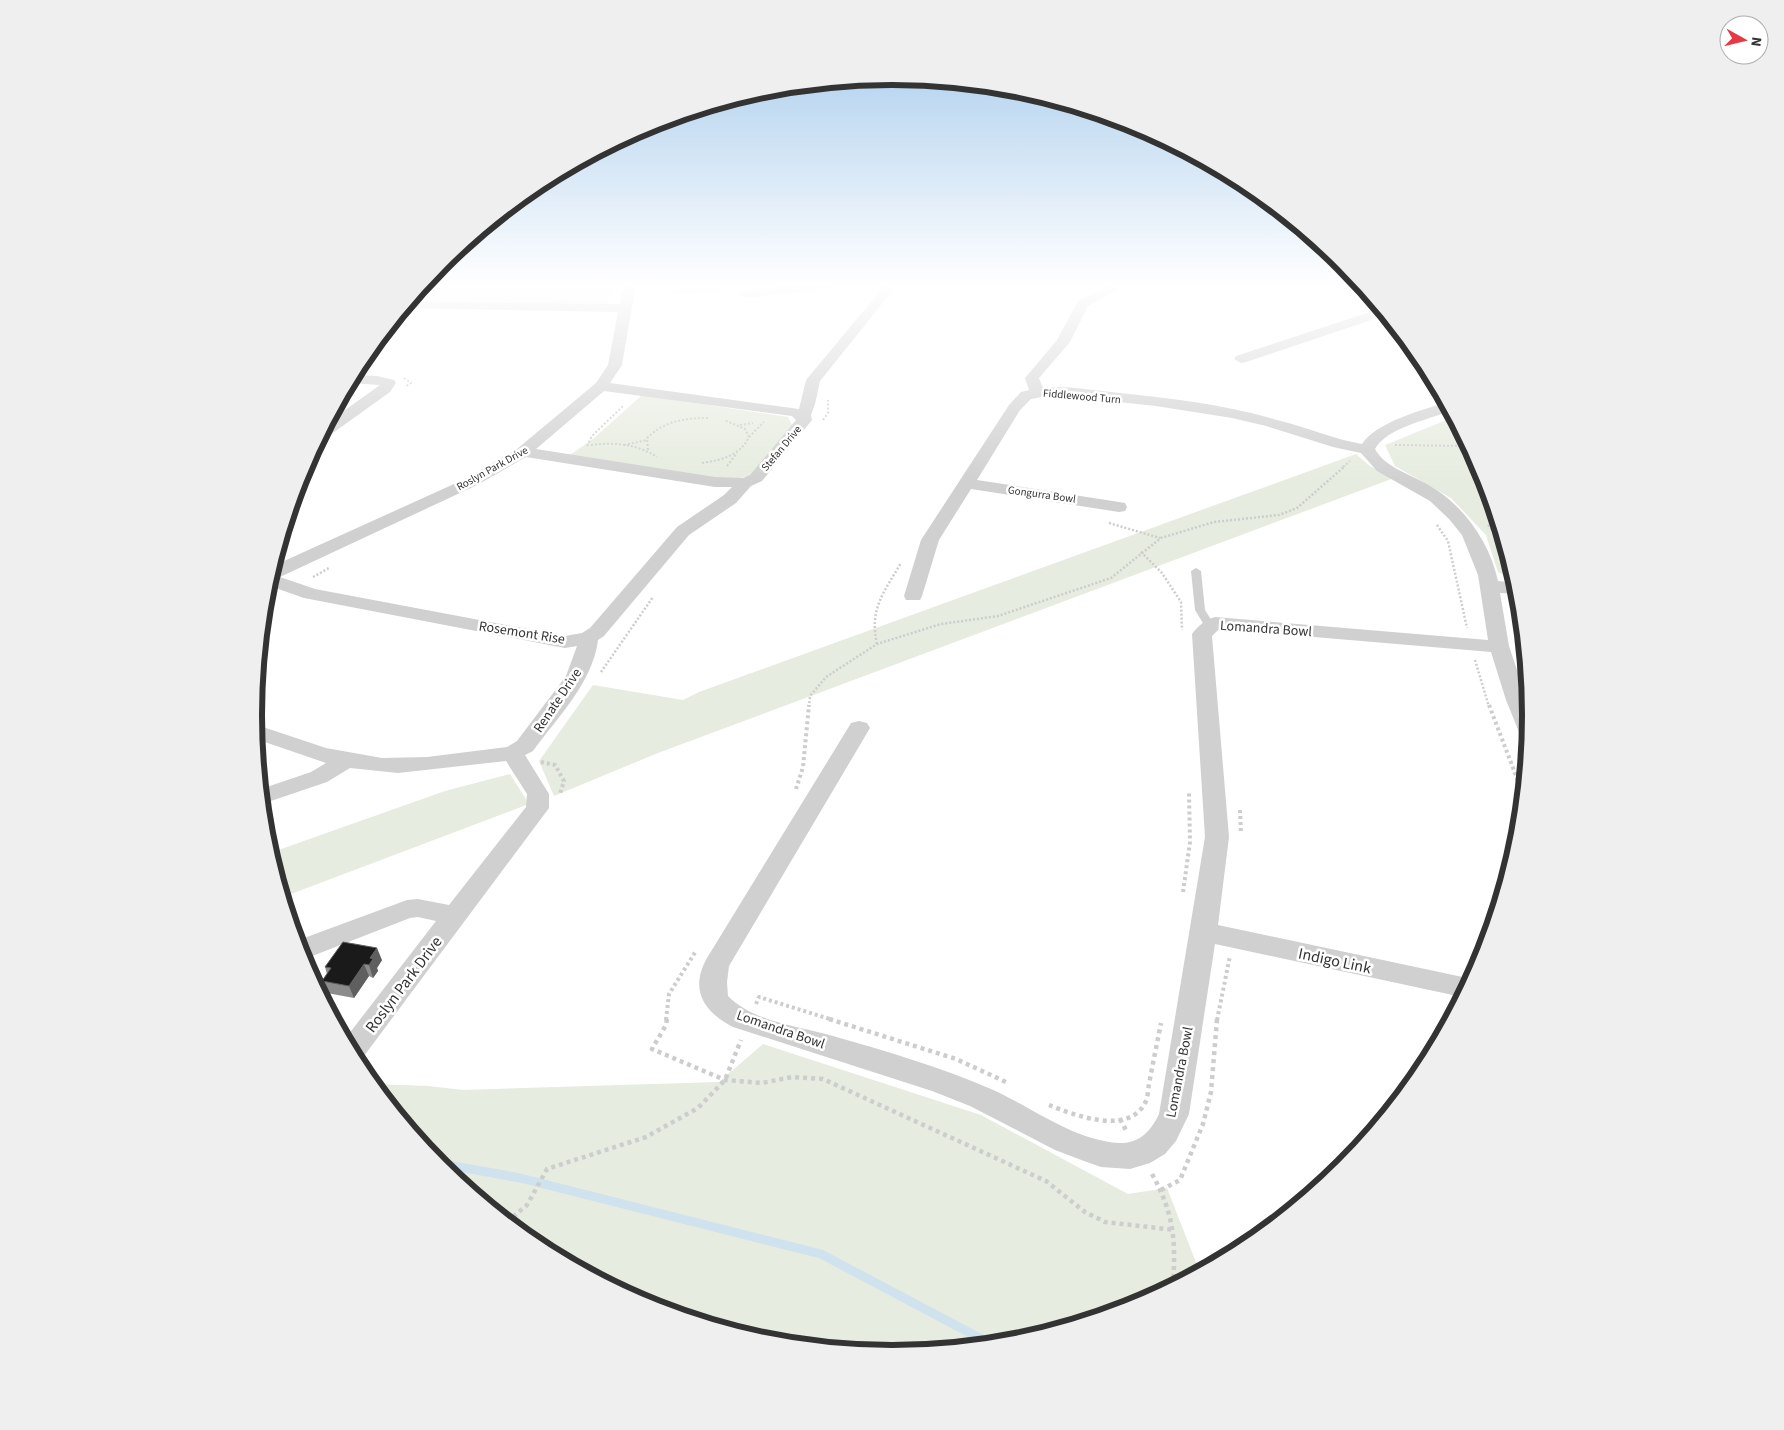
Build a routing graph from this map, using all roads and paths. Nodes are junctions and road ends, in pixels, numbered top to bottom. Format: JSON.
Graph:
{"nodes":[{"id":1,"x":618,"y":350,"type":"edge"},
{"id":2,"x":838,"y":350,"type":"edge"},
{"id":3,"x":1056,"y":350,"type":"edge"},
{"id":4,"x":1269,"y":350,"type":"edge"},
{"id":5,"x":1241,"y":359,"type":"dead end"},
{"id":6,"x":359,"y":379,"type":"edge"},
{"id":7,"x":601,"y":386,"type":"junction"},
{"id":8,"x":828,"y":390,"type":"dead end"},
{"id":9,"x":636,"y":392,"type":"junction"},
{"id":10,"x":1038,"y":392,"type":"junction"},
{"id":11,"x":1443,"y":409,"type":"edge"},
{"id":12,"x":803,"y":415,"type":"junction"},
{"id":13,"x":712,"y":418,"type":"dead end"},
{"id":14,"x":717,"y":418,"type":"dead end"},
{"id":15,"x":822,"y":421,"type":"dead end"},
{"id":16,"x":332,"y":427,"type":"edge"},
{"id":17,"x":647,"y":440,"type":"junction"},
{"id":18,"x":1394,"y":445,"type":"dead end"},
{"id":19,"x":587,"y":446,"type":"dead end"},
{"id":20,"x":621,"y":446,"type":"dead end"},
{"id":21,"x":1461,"y":446,"type":"edge"},
{"id":22,"x":1367,"y":449,"type":"junction"},
{"id":23,"x":523,"y":452,"type":"junction"},
{"id":24,"x":738,"y":452,"type":"junction"},
{"id":25,"x":1342,"y":458,"type":"dead end"},
{"id":26,"x":665,"y":460,"type":"dead end"},
{"id":27,"x":1351,"y":460,"type":"junction"},
{"id":28,"x":695,"y":463,"type":"dead end"},
{"id":29,"x":1357,"y":466,"type":"dead end"},
{"id":30,"x":724,"y":470,"type":"dead end"},
{"id":31,"x":745,"y":483,"type":"junction"},
{"id":32,"x":966,"y":483,"type":"junction"},
{"id":33,"x":1119,"y":507,"type":"dead end"},
{"id":34,"x":1432,"y":518,"type":"dead end"},
{"id":35,"x":1141,"y":552,"type":"junction"},
{"id":36,"x":279,"y":570,"type":"edge"},
{"id":37,"x":1196,"y":571,"type":"dead end"},
{"id":38,"x":276,"y":582,"type":"edge"},
{"id":39,"x":1489,"y":586,"type":"junction"},
{"id":40,"x":1509,"y":588,"type":"edge"},
{"id":41,"x":657,"y":592,"type":"dead end"},
{"id":42,"x":913,"y":596,"type":"dead end"},
{"id":43,"x":1210,"y":626,"type":"junction"},
{"id":44,"x":1183,"y":635,"type":"dead end"},
{"id":45,"x":588,"y":638,"type":"junction"},
{"id":46,"x":1470,"y":644,"type":"junction"},
{"id":47,"x":1499,"y":647,"type":"junction"},
{"id":48,"x":598,"y":677,"type":"dead end"},
{"id":49,"x":810,"y":696,"type":"dead end"},
{"id":50,"x":1522,"y":712,"type":"edge"},
{"id":51,"x":858,"y":728,"type":"dead end"},
{"id":52,"x":262,"y":734,"type":"edge"},
{"id":53,"x":544,"y":753,"type":"dead end"},
{"id":54,"x":512,"y":754,"type":"junction"},
{"id":55,"x":347,"y":760,"type":"junction"},
{"id":56,"x":1518,"y":782,"type":"edge"},
{"id":57,"x":1189,"y":791,"type":"dead end"},
{"id":58,"x":267,"y":796,"type":"edge"},
{"id":59,"x":558,"y":798,"type":"dead end"},
{"id":60,"x":1239,"y":802,"type":"dead end"},
{"id":61,"x":1240,"y":838,"type":"dead end"},
{"id":62,"x":1182,"y":898,"type":"dead end"},
{"id":63,"x":454,"y":916,"type":"junction"},
{"id":64,"x":1204,"y":932,"type":"junction"},
{"id":65,"x":307,"y":948,"type":"edge"},
{"id":66,"x":1460,"y":987,"type":"edge"},
{"id":67,"x":1162,"y":1019,"type":"dead end"},
{"id":68,"x":749,"y":1021,"type":"junction"},
{"id":69,"x":356,"y":1046,"type":"edge"},
{"id":70,"x":726,"y":1080,"type":"junction"},
{"id":71,"x":1008,"y":1083,"type":"dead end"},
{"id":72,"x":1041,"y":1102,"type":"dead end"},
{"id":73,"x":1161,"y":1190,"type":"dead end"},
{"id":74,"x":512,"y":1218,"type":"edge"},
{"id":75,"x":1175,"y":1230,"type":"junction"},
{"id":76,"x":1173,"y":1279,"type":"edge"}],
"edges":[{"from":1,"to":7,"type":"street","name":"Roslyn Park Drive"},
{"from":2,"to":12,"type":"street"},
{"from":3,"to":10,"type":"street"},
{"from":4,"to":5,"type":"street"},
{"from":6,"to":16,"type":"street"},
{"from":7,"to":9,"type":"street","name":"Stefan Drive"},
{"from":7,"to":23,"type":"street","name":"Roslyn Park Drive"},
{"from":8,"to":15,"type":"path"},
{"from":9,"to":12,"type":"street","name":"Stefan Drive"},
{"from":9,"to":19,"type":"path"},
{"from":10,"to":22,"type":"street","name":"Fiddlewood Turn"},
{"from":10,"to":32,"type":"street","name":"Fiddlewood Turn"},
{"from":11,"to":22,"type":"street"},
{"from":12,"to":31,"type":"street","name":"Stefan Drive"},
{"from":13,"to":17,"type":"path"},
{"from":14,"to":24,"type":"path"},
{"from":17,"to":20,"type":"path"},
{"from":17,"to":26,"type":"path"},
{"from":18,"to":21,"type":"path"},
{"from":22,"to":39,"type":"street"},
{"from":23,"to":31,"type":"street"},
{"from":23,"to":36,"type":"street","name":"Roslyn Park Drive"},
{"from":24,"to":28,"type":"path"},
{"from":24,"to":30,"type":"path"},
{"from":25,"to":27,"type":"path"},
{"from":27,"to":29,"type":"path"},
{"from":27,"to":35,"type":"path"},
{"from":31,"to":45,"type":"street"},
{"from":32,"to":33,"type":"street","name":"Gongurra Bowl"},
{"from":32,"to":42,"type":"street","name":"Fiddlewood Turn"},
{"from":34,"to":46,"type":"path"},
{"from":35,"to":44,"type":"path"},
{"from":35,"to":49,"type":"path"},
{"from":37,"to":43,"type":"lane"},
{"from":38,"to":45,"type":"street","name":"Rosemont Rise"},
{"from":39,"to":40,"type":"street"},
{"from":39,"to":47,"type":"street"},
{"from":41,"to":48,"type":"path"},
{"from":43,"to":46,"type":"street","name":"Lomandra Bowl"},
{"from":43,"to":64,"type":"street","name":"Lomandra Bowl"},
{"from":45,"to":54,"type":"street","name":"Renate Drive"},
{"from":46,"to":47,"type":"street","name":"Lomandra Bowl"},
{"from":46,"to":56,"type":"path"},
{"from":47,"to":50,"type":"street"},
{"from":51,"to":68,"type":"street","name":"Lomandra Bowl"},
{"from":52,"to":55,"type":"street"},
{"from":53,"to":59,"type":"path"},
{"from":54,"to":55,"type":"street"},
{"from":54,"to":63,"type":"street","name":"Roslyn Park Drive"},
{"from":55,"to":58,"type":"street"},
{"from":57,"to":62,"type":"path"},
{"from":60,"to":61,"type":"path"},
{"from":63,"to":65,"type":"street"},
{"from":63,"to":69,"type":"street","name":"Roslyn Park Drive"},
{"from":64,"to":66,"type":"street","name":"Indigo Link"},
{"from":64,"to":68,"type":"street","name":"Lomandra Bowl"},
{"from":67,"to":72,"type":"path"},
{"from":68,"to":70,"type":"path"},
{"from":68,"to":71,"type":"path"},
{"from":70,"to":74,"type":"path"},
{"from":70,"to":75,"type":"path"},
{"from":73,"to":75,"type":"path"},
{"from":75,"to":76,"type":"path"}]}
